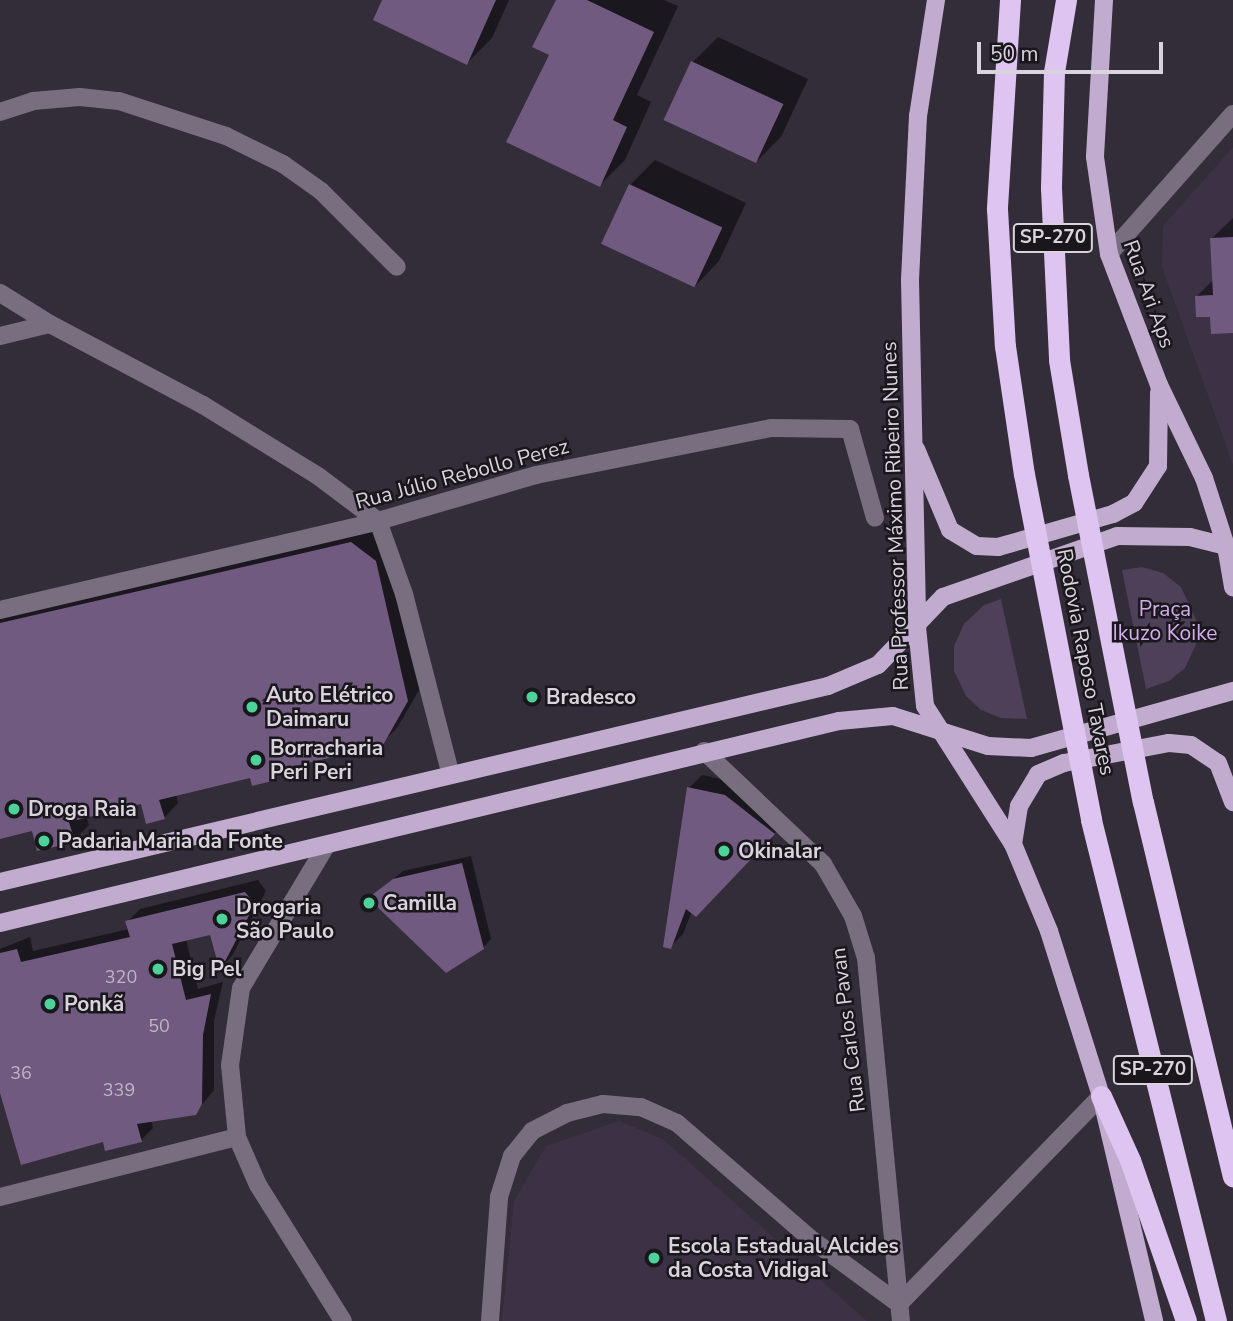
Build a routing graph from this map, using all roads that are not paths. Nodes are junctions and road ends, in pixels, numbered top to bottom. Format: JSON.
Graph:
{"nodes":[{"id":1,"x":936,"y":0,"type":"edge"},
{"id":2,"x":1010,"y":0,"type":"edge"},
{"id":3,"x":1066,"y":0,"type":"edge"},
{"id":4,"x":1104,"y":0,"type":"edge"},
{"id":5,"x":0,"y":112,"type":"edge"},
{"id":6,"x":1233,"y":114,"type":"edge"},
{"id":7,"x":1109,"y":254,"type":"junction"},
{"id":8,"x":397,"y":267,"type":"dead end"},
{"id":9,"x":0,"y":293,"type":"edge"},
{"id":10,"x":50,"y":324,"type":"junction"},
{"id":11,"x":0,"y":336,"type":"edge"},
{"id":12,"x":1159,"y":386,"type":"junction"},
{"id":13,"x":913,"y":440,"type":"junction"},
{"id":14,"x":875,"y":518,"type":"dead end"},
{"id":15,"x":378,"y":521,"type":"junction"},
{"id":16,"x":1230,"y":548,"type":"edge"},
{"id":17,"x":1233,"y":587,"type":"edge"},
{"id":18,"x":0,"y":610,"type":"edge"},
{"id":19,"x":918,"y":628,"type":"junction"},
{"id":20,"x":1233,"y":691,"type":"edge"},
{"id":21,"x":937,"y":729,"type":"junction"},
{"id":22,"x":704,"y":751,"type":"junction"},
{"id":23,"x":450,"y":772,"type":"junction"},
{"id":24,"x":1233,"y":802,"type":"edge"},
{"id":25,"x":1013,"y":844,"type":"junction"},
{"id":26,"x":326,"y":846,"type":"junction"},
{"id":27,"x":0,"y":882,"type":"edge"},
{"id":28,"x":0,"y":923,"type":"edge"},
{"id":29,"x":1101,"y":1096,"type":"junction"},
{"id":30,"x":237,"y":1137,"type":"junction"},
{"id":31,"x":1233,"y":1176,"type":"edge"},
{"id":32,"x":1,"y":1193,"type":"edge"},
{"id":33,"x":900,"y":1312,"type":"edge"},
{"id":34,"x":343,"y":1321,"type":"edge"},
{"id":35,"x":490,"y":1321,"type":"edge"},
{"id":36,"x":1154,"y":1321,"type":"edge"},
{"id":37,"x":1186,"y":1321,"type":"edge"},
{"id":38,"x":1216,"y":1321,"type":"edge"}],
"edges":[{"from":1,"to":13,"type":"main road","name":"Rua Professor Máximo Ribeiro Nunes"},
{"from":2,"to":38,"type":"highway","name":"Rodovia Raposo Tavares","number":"SP-270","bridge":true},
{"from":3,"to":31,"type":"highway","name":"Rodovia Raposo Tavares","number":"SP-270","bridge":true},
{"from":4,"to":7,"type":"main road","name":"Rua Ari Aps"},
{"from":5,"to":8,"type":"street"},
{"from":6,"to":7,"type":"street"},
{"from":7,"to":12,"type":"main road","name":"Rua Ari Aps"},
{"from":9,"to":10,"type":"street"},
{"from":10,"to":11,"type":"street"},
{"from":10,"to":15,"type":"street"},
{"from":12,"to":13,"type":"main road"},
{"from":12,"to":16,"type":"main road","name":"Rua Ari Aps"},
{"from":13,"to":19,"type":"main road","name":"Rua Professor Máximo Ribeiro Nunes"},
{"from":14,"to":15,"type":"street","name":"Rua Júlio Rebollo Perez"},
{"from":15,"to":18,"type":"street","name":"Rua Júlio Rebollo Perez"},
{"from":15,"to":23,"type":"street"},
{"from":16,"to":17,"type":"main road","name":"Rua Ari Aps"},
{"from":16,"to":19,"type":"main road"},
{"from":19,"to":21,"type":"main road","name":"Rua Professor Máximo Ribeiro Nunes"},
{"from":19,"to":23,"type":"main road"},
{"from":20,"to":21,"type":"main road"},
{"from":21,"to":22,"type":"main road"},
{"from":21,"to":25,"type":"main road","name":"Rua Professor Máximo Ribeiro Nunes"},
{"from":22,"to":26,"type":"main road"},
{"from":22,"to":33,"type":"street","name":"Rua Carlos Pavan"},
{"from":23,"to":27,"type":"main road"},
{"from":24,"to":25,"type":"main road"},
{"from":25,"to":29,"type":"main road","name":"Rua Professor Máximo Ribeiro Nunes"},
{"from":26,"to":28,"type":"main road"},
{"from":26,"to":30,"type":"street"},
{"from":29,"to":33,"type":"street"},
{"from":29,"to":36,"type":"main road","name":"Rua Professor Máximo Ribeiro Nunes"},
{"from":29,"to":37,"type":"highway"},
{"from":30,"to":32,"type":"street"},
{"from":30,"to":34,"type":"street"},
{"from":33,"to":35,"type":"street"}]}
